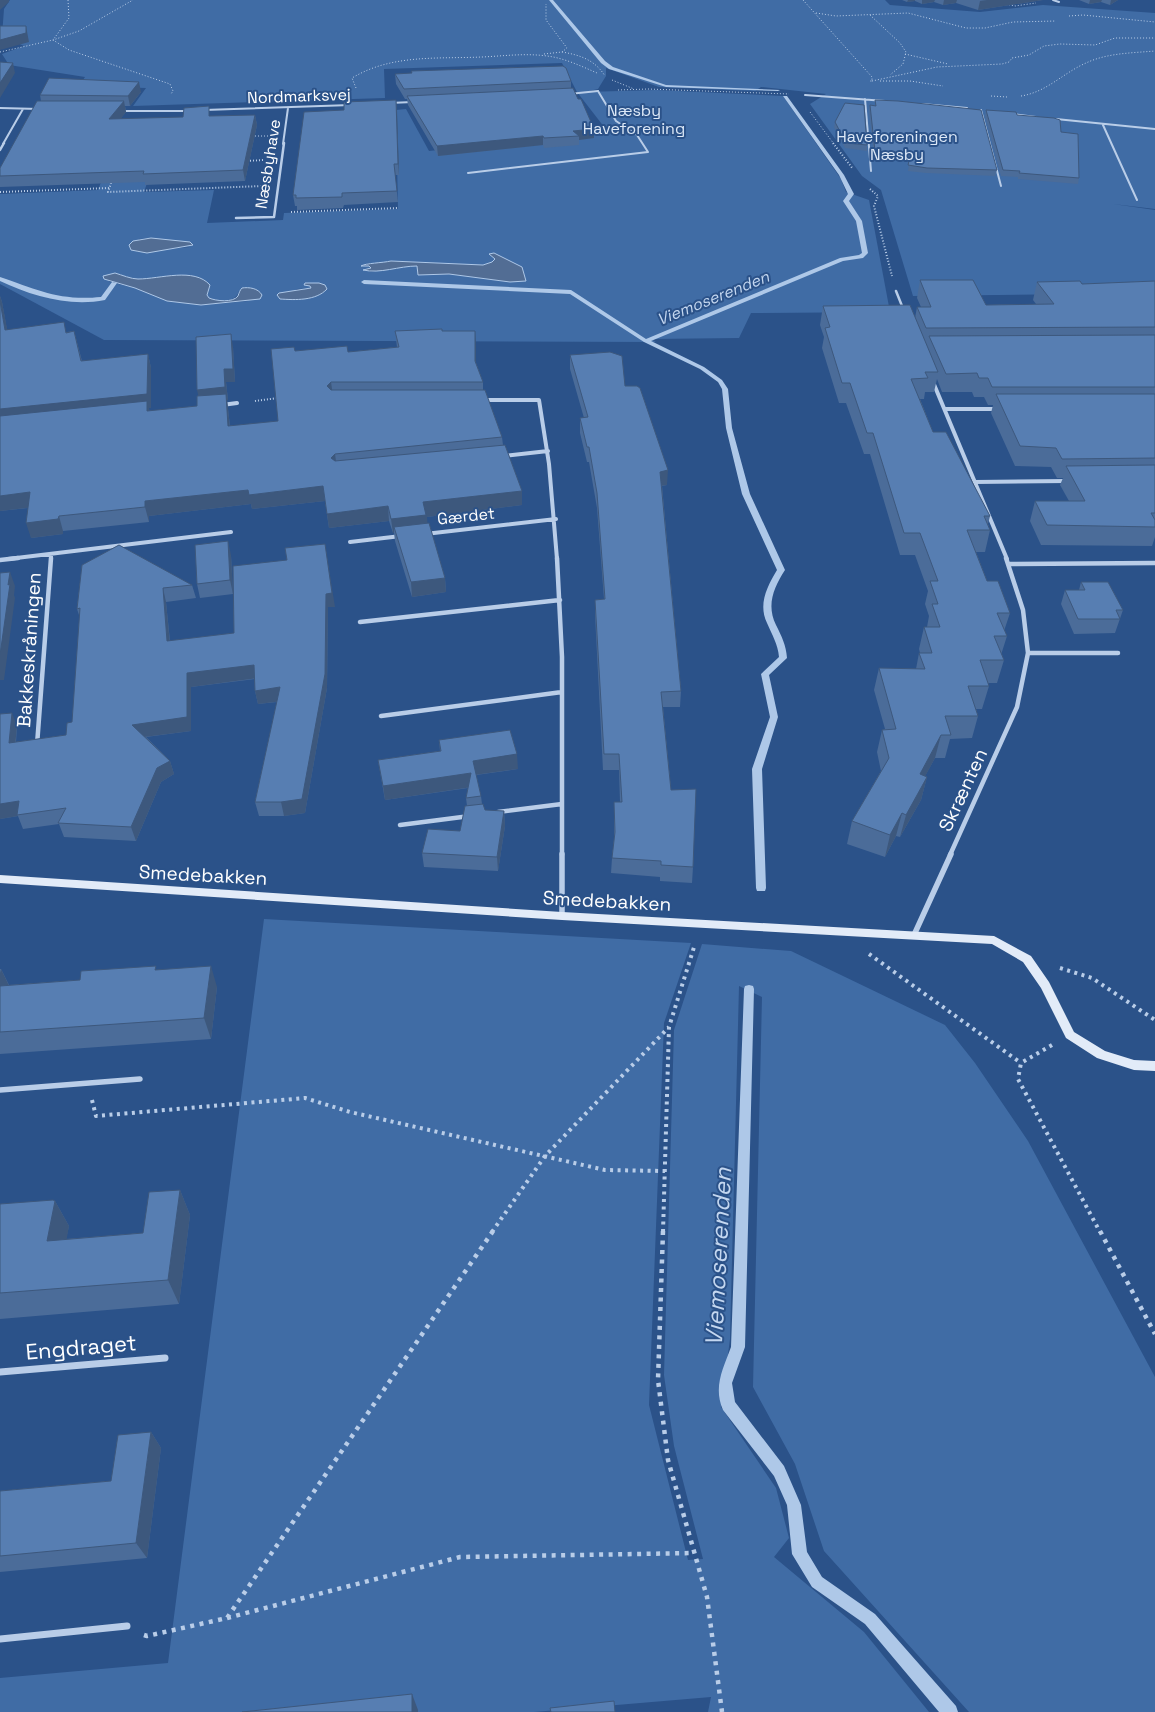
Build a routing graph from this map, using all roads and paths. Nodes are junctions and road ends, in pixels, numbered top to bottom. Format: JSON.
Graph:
{"nodes":[{"id":1,"x":68,"y":0,"type":"edge"},
{"id":2,"x":133,"y":0,"type":"edge"},
{"id":3,"x":1053,"y":0,"type":"edge"},
{"id":4,"x":1059,"y":2,"type":"dead end"},
{"id":5,"x":1002,"y":3,"type":"dead end"},
{"id":6,"x":1037,"y":3,"type":"dead end"},
{"id":7,"x":546,"y":4,"type":"dead end"},
{"id":8,"x":815,"y":12,"type":"dead end"},
{"id":9,"x":870,"y":14,"type":"junction"},
{"id":10,"x":1155,"y":22,"type":"edge"},
{"id":11,"x":1155,"y":38,"type":"edge"},
{"id":12,"x":53,"y":40,"type":"junction"},
{"id":13,"x":1155,"y":50,"type":"edge"},
{"id":14,"x":0,"y":52,"type":"edge"},
{"id":15,"x":562,"y":52,"type":"junction"},
{"id":16,"x":905,"y":54,"type":"junction"},
{"id":17,"x":539,"y":55,"type":"junction"},
{"id":18,"x":955,"y":65,"type":"junction"},
{"id":19,"x":606,"y":77,"type":"junction"},
{"id":20,"x":888,"y":77,"type":"junction"},
{"id":21,"x":947,"y":87,"type":"dead end"},
{"id":22,"x":634,"y":89,"type":"junction"},
{"id":23,"x":353,"y":90,"type":"dead end"},
{"id":24,"x":598,"y":91,"type":"junction"},
{"id":25,"x":560,"y":95,"type":"edge"},
{"id":26,"x":805,"y":95,"type":"joint"},
{"id":27,"x":987,"y":95,"type":"dead end"},
{"id":28,"x":1019,"y":96,"type":"dead end"},
{"id":29,"x":1010,"y":97,"type":"dead end"},
{"id":30,"x":167,"y":99,"type":"dead end"},
{"id":31,"x":864,"y":99,"type":"junction"},
{"id":32,"x":892,"y":101,"type":"edge"},
{"id":33,"x":422,"y":102,"type":"edge"},
{"id":34,"x":919,"y":103,"type":"edge"},
{"id":35,"x":383,"y":104,"type":"edge"},
{"id":36,"x":354,"y":105,"type":"edge"},
{"id":37,"x":0,"y":108,"type":"edge"},
{"id":38,"x":288,"y":108,"type":"junction"},
{"id":39,"x":23,"y":109,"type":"junction"},
{"id":40,"x":42,"y":109,"type":"edge"},
{"id":41,"x":972,"y":109,"type":"edge"},
{"id":42,"x":190,"y":110,"type":"edge"},
{"id":43,"x":200,"y":110,"type":"edge"},
{"id":44,"x":981,"y":110,"type":"edge"},
{"id":45,"x":118,"y":111,"type":"edge"},
{"id":46,"x":1009,"y":114,"type":"edge"},
{"id":47,"x":1037,"y":117,"type":"edge"},
{"id":48,"x":1056,"y":119,"type":"edge"},
{"id":49,"x":1103,"y":125,"type":"junction"},
{"id":50,"x":1155,"y":129,"type":"edge"},
{"id":51,"x":284,"y":135,"type":"junction"},
{"id":52,"x":245,"y":136,"type":"edge"},
{"id":53,"x":0,"y":150,"type":"edge"},
{"id":54,"x":281,"y":159,"type":"junction"},
{"id":55,"x":243,"y":161,"type":"edge"},
{"id":56,"x":871,"y":171,"type":"dead end"},
{"id":57,"x":114,"y":173,"type":"edge"},
{"id":58,"x":468,"y":173,"type":"dead end"},
{"id":59,"x":278,"y":185,"type":"junction"},
{"id":60,"x":1001,"y":186,"type":"dead end"},
{"id":61,"x":109,"y":188,"type":"junction"},
{"id":62,"x":0,"y":192,"type":"edge"},
{"id":63,"x":1137,"y":200,"type":"dead end"},
{"id":64,"x":398,"y":208,"type":"dead end"},
{"id":65,"x":274,"y":213,"type":"junction"},
{"id":66,"x":236,"y":218,"type":"dead end"},
{"id":67,"x":896,"y":292,"type":"dead end"},
{"id":68,"x":906,"y":317,"type":"edge"},
{"id":69,"x":931,"y":375,"type":"edge"},
{"id":70,"x":284,"y":398,"type":"edge"},
{"id":71,"x":480,"y":400,"type":"edge"},
{"id":72,"x":237,"y":403,"type":"joint"},
{"id":73,"x":218,"y":405,"type":"edge"},
{"id":74,"x":945,"y":409,"type":"junction"},
{"id":75,"x":1002,"y":409,"type":"edge"},
{"id":76,"x":548,"y":451,"type":"junction"},
{"id":77,"x":500,"y":456,"type":"edge"},
{"id":78,"x":1070,"y":481,"type":"edge"},
{"id":79,"x":975,"y":482,"type":"junction"},
{"id":80,"x":556,"y":519,"type":"junction"},
{"id":81,"x":231,"y":532,"type":"dead end"},
{"id":82,"x":418,"y":534,"type":"edge"},
{"id":83,"x":409,"y":536,"type":"edge"},
{"id":84,"x":350,"y":542,"type":"dead end"},
{"id":85,"x":51,"y":554,"type":"junction"},
{"id":86,"x":0,"y":560,"type":"edge"},
{"id":87,"x":1155,"y":563,"type":"edge"},
{"id":88,"x":1009,"y":564,"type":"junction"},
{"id":89,"x":560,"y":600,"type":"junction"},
{"id":90,"x":360,"y":622,"type":"dead end"},
{"id":91,"x":1028,"y":653,"type":"junction"},
{"id":92,"x":1118,"y":653,"type":"dead end"},
{"id":93,"x":562,"y":692,"type":"junction"},
{"id":94,"x":381,"y":716,"type":"dead end"},
{"id":95,"x":37,"y":748,"type":"edge"},
{"id":96,"x":562,"y":804,"type":"junction"},
{"id":97,"x":495,"y":812,"type":"edge"},
{"id":98,"x":476,"y":815,"type":"edge"},
{"id":99,"x":400,"y":825,"type":"dead end"},
{"id":100,"x":0,"y":879,"type":"edge"},
{"id":101,"x":562,"y":916,"type":"junction"},
{"id":102,"x":702,"y":923,"type":"junction"},
{"id":103,"x":914,"y":935,"type":"junction"},
{"id":104,"x":868,"y":953,"type":"dead end"},
{"id":105,"x":1027,"y":959,"type":"junction"},
{"id":106,"x":1155,"y":1020,"type":"edge"},
{"id":107,"x":668,"y":1027,"type":"junction"},
{"id":108,"x":1070,"y":1035,"type":"junction"},
{"id":109,"x":1021,"y":1063,"type":"junction"},
{"id":110,"x":1155,"y":1066,"type":"edge"},
{"id":111,"x":140,"y":1078,"type":"dead end"},
{"id":112,"x":88,"y":1083,"type":"junction"},
{"id":113,"x":0,"y":1090,"type":"edge"},
{"id":114,"x":545,"y":1156,"type":"junction"},
{"id":115,"x":665,"y":1171,"type":"junction"},
{"id":116,"x":1155,"y":1334,"type":"edge"},
{"id":117,"x":165,"y":1358,"type":"dead end"},
{"id":118,"x":0,"y":1372,"type":"edge"},
{"id":119,"x":694,"y":1553,"type":"junction"},
{"id":120,"x":227,"y":1618,"type":"junction"},
{"id":121,"x":127,"y":1626,"type":"joint"},
{"id":122,"x":0,"y":1639,"type":"edge"},
{"id":123,"x":722,"y":1712,"type":"edge"}],
"edges":[{"from":1,"to":12,"type":"path"},
{"from":2,"to":12,"type":"path"},
{"from":3,"to":4,"type":"street"},
{"from":5,"to":6,"type":"path"},
{"from":7,"to":15,"type":"path"},
{"from":8,"to":9,"type":"path"},
{"from":9,"to":10,"type":"path"},
{"from":9,"to":16,"type":"path"},
{"from":11,"to":18,"type":"path"},
{"from":12,"to":14,"type":"path"},
{"from":12,"to":30,"type":"path"},
{"from":13,"to":28,"type":"path"},
{"from":15,"to":17,"type":"path"},
{"from":15,"to":19,"type":"path"},
{"from":16,"to":18,"type":"path"},
{"from":16,"to":20,"type":"path"},
{"from":17,"to":19,"type":"path"},
{"from":17,"to":23,"type":"path"},
{"from":18,"to":20,"type":"path"},
{"from":19,"to":22,"type":"path"},
{"from":20,"to":21,"type":"path"},
{"from":22,"to":24,"type":"path"},
{"from":22,"to":26,"type":"path"},
{"from":24,"to":25,"type":"street"},
{"from":24,"to":58,"type":"lane"},
{"from":26,"to":31,"type":"lane"},
{"from":27,"to":29,"type":"path"},
{"from":31,"to":32,"type":"lane"},
{"from":31,"to":56,"type":"lane"},
{"from":33,"to":35,"type":"street"},
{"from":34,"to":41,"type":"lane"},
{"from":36,"to":38,"type":"street","name":"Nordmarksvej"},
{"from":37,"to":39,"type":"street"},
{"from":38,"to":43,"type":"street","name":"Nordmarksvej"},
{"from":38,"to":51,"type":"street","name":"Næsbyhave"},
{"from":39,"to":40,"type":"street"},
{"from":39,"to":53,"type":"street"},
{"from":42,"to":45,"type":"street"},
{"from":44,"to":60,"type":"lane"},
{"from":46,"to":47,"type":"lane"},
{"from":48,"to":49,"type":"lane"},
{"from":49,"to":50,"type":"lane"},
{"from":49,"to":63,"type":"lane"},
{"from":51,"to":52,"type":"path"},
{"from":51,"to":54,"type":"street","name":"Næsbyhave"},
{"from":54,"to":55,"type":"path"},
{"from":54,"to":59,"type":"street","name":"Næsbyhave"},
{"from":57,"to":61,"type":"path"},
{"from":59,"to":61,"type":"path"},
{"from":59,"to":65,"type":"street","name":"Næsbyhave"},
{"from":61,"to":62,"type":"path"},
{"from":64,"to":65,"type":"path"},
{"from":65,"to":66,"type":"street","name":"Næsbyhave"},
{"from":67,"to":68,"type":"street"},
{"from":69,"to":74,"type":"street","name":"Skrænten"},
{"from":70,"to":72,"type":"path"},
{"from":71,"to":76,"type":"street"},
{"from":72,"to":73,"type":"street"},
{"from":74,"to":75,"type":"street"},
{"from":74,"to":79,"type":"street","name":"Skrænten"},
{"from":76,"to":77,"type":"street"},
{"from":76,"to":80,"type":"street"},
{"from":78,"to":79,"type":"street"},
{"from":79,"to":88,"type":"street","name":"Skrænten"},
{"from":80,"to":82,"type":"street","name":"Gærdet"},
{"from":80,"to":89,"type":"street"},
{"from":81,"to":85,"type":"street","name":"Bakkeskråningen"},
{"from":83,"to":84,"type":"street"},
{"from":85,"to":86,"type":"street","name":"Bakkeskråningen"},
{"from":85,"to":95,"type":"street","name":"Bakkeskråningen"},
{"from":87,"to":88,"type":"street"},
{"from":88,"to":91,"type":"street","name":"Skrænten"},
{"from":89,"to":90,"type":"street"},
{"from":89,"to":93,"type":"street"},
{"from":91,"to":92,"type":"street"},
{"from":91,"to":103,"type":"street","name":"Skrænten"},
{"from":93,"to":94,"type":"street"},
{"from":93,"to":96,"type":"street"},
{"from":96,"to":97,"type":"street"},
{"from":96,"to":101,"type":"street"},
{"from":98,"to":99,"type":"street"},
{"from":100,"to":101,"type":"street","name":"Smedebakken"},
{"from":101,"to":102,"type":"street","name":"Smedebakken"},
{"from":102,"to":103,"type":"street","name":"Smedebakken"},
{"from":102,"to":107,"type":"path"},
{"from":103,"to":105,"type":"street","name":"Smedebakken"},
{"from":104,"to":109,"type":"path"},
{"from":105,"to":106,"type":"path"},
{"from":105,"to":108,"type":"street","name":"Smedebakken"},
{"from":107,"to":114,"type":"path"},
{"from":107,"to":115,"type":"path"},
{"from":108,"to":109,"type":"path"},
{"from":108,"to":110,"type":"street"},
{"from":109,"to":116,"type":"path"},
{"from":111,"to":112,"type":"street"},
{"from":112,"to":113,"type":"street"},
{"from":112,"to":114,"type":"path"},
{"from":114,"to":115,"type":"path"},
{"from":114,"to":120,"type":"path"},
{"from":115,"to":119,"type":"path"},
{"from":117,"to":118,"type":"street","name":"Engdraget"},
{"from":119,"to":120,"type":"path"},
{"from":119,"to":123,"type":"path"},
{"from":120,"to":121,"type":"path"},
{"from":121,"to":122,"type":"street"}]}
